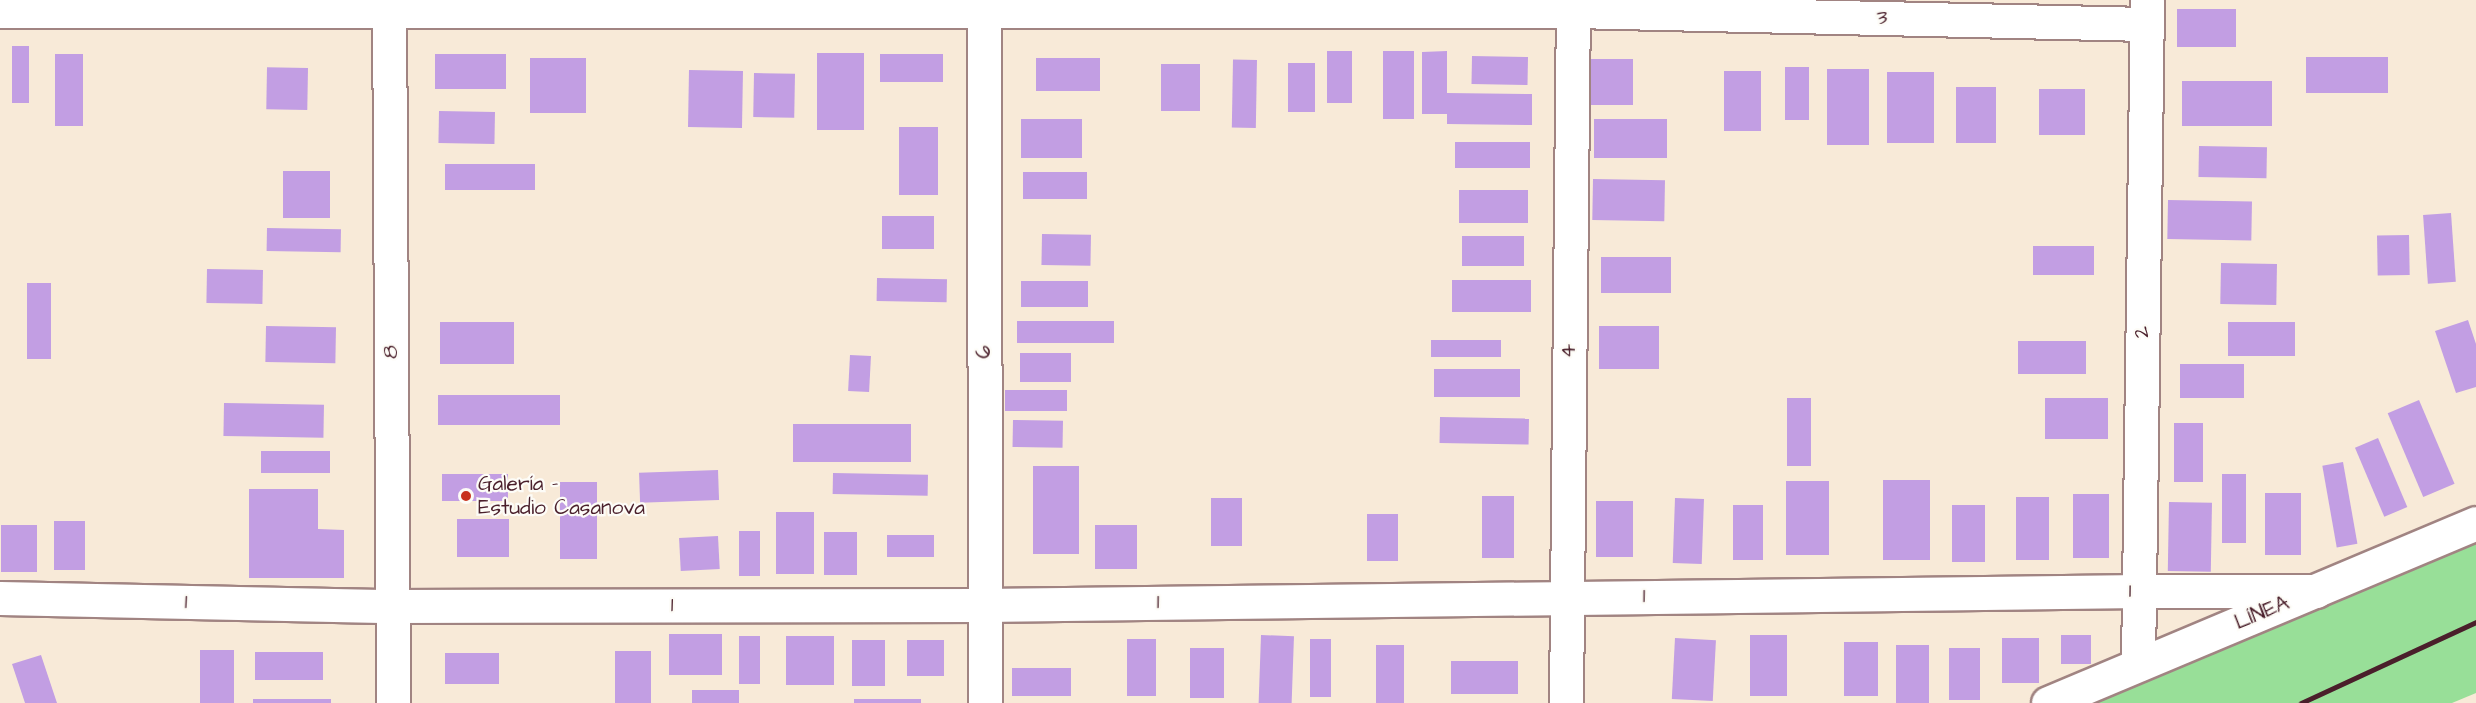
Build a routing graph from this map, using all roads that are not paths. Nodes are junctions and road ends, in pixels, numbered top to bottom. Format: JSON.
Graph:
{"nodes":[{"id":1,"x":984,"y":5,"type":"edge"},
{"id":2,"x":1573,"y":5,"type":"edge"},
{"id":3,"x":389,"y":6,"type":"edge"},
{"id":4,"x":0,"y":11,"type":"edge"},
{"id":5,"x":2146,"y":12,"type":"edge"},
{"id":6,"x":2476,"y":523,"type":"edge"},
{"id":7,"x":2141,"y":591,"type":"junction"},
{"id":8,"x":2316,"y":591,"type":"junction"},
{"id":9,"x":1567,"y":597,"type":"junction"},
{"id":10,"x":0,"y":598,"type":"edge"},
{"id":11,"x":984,"y":605,"type":"junction"},
{"id":12,"x":393,"y":606,"type":"junction"},
{"id":13,"x":2138,"y":664,"type":"junction"},
{"id":14,"x":393,"y":703,"type":"edge"},
{"id":15,"x":985,"y":703,"type":"edge"},
{"id":16,"x":1566,"y":703,"type":"edge"},
{"id":17,"x":2048,"y":703,"type":"edge"}],
"edges":[{"from":1,"to":2,"type":"street","name":"3"},
{"from":1,"to":3,"type":"street","name":"3"},
{"from":1,"to":11,"type":"street","name":"6"},
{"from":2,"to":5,"type":"street","name":"3"},
{"from":2,"to":9,"type":"street","name":"4"},
{"from":3,"to":4,"type":"street","name":"3"},
{"from":3,"to":12,"type":"street","name":"8"},
{"from":5,"to":7,"type":"street","name":"2"},
{"from":6,"to":8,"type":"street","name":"LÍNEA"},
{"from":7,"to":8,"type":"street","name":"1"},
{"from":7,"to":9,"type":"street","name":"1"},
{"from":7,"to":13,"type":"street","name":"2"},
{"from":8,"to":13,"type":"street","name":"LÍNEA"},
{"from":9,"to":11,"type":"street","name":"1"},
{"from":9,"to":16,"type":"street","name":"4"},
{"from":10,"to":12,"type":"street","name":"1"},
{"from":11,"to":12,"type":"street","name":"1"},
{"from":11,"to":15,"type":"street","name":"6"},
{"from":12,"to":14,"type":"street","name":"8"},
{"from":13,"to":17,"type":"street","name":"LÍNEA"}]}
